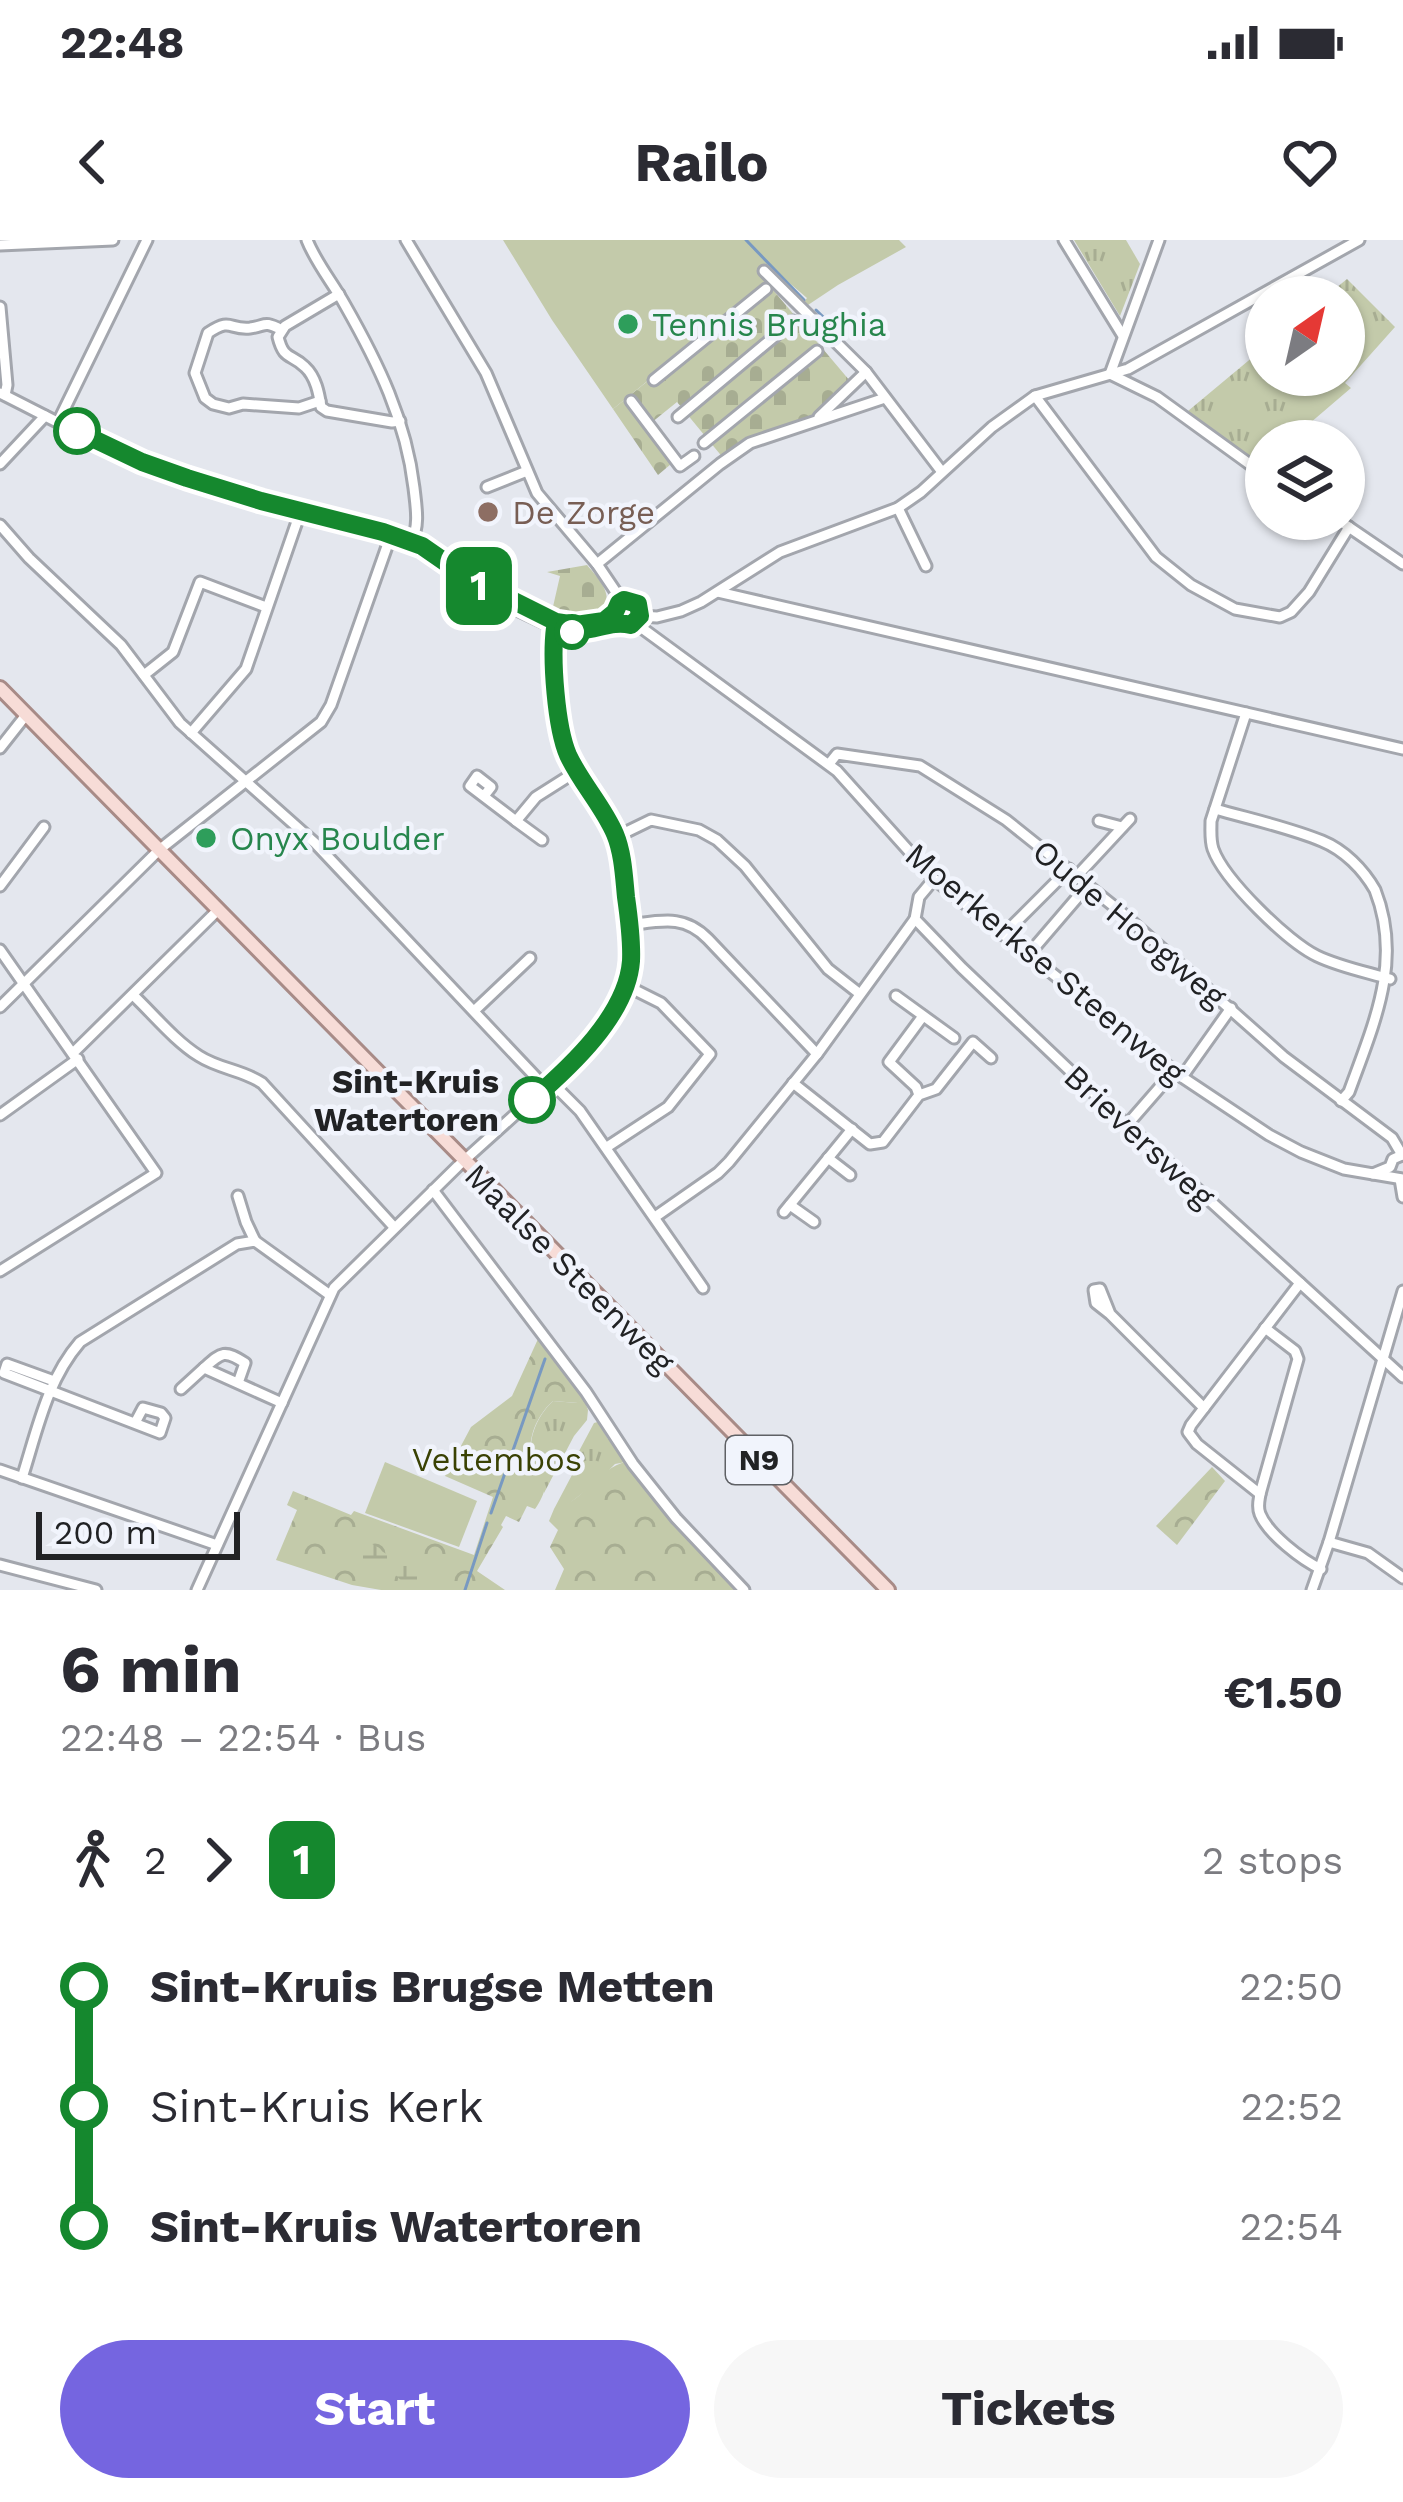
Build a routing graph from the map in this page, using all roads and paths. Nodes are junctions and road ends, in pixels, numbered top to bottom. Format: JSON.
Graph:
{"nodes":[{"id":1,"x":112,"y":240,"type":"edge"},
{"id":2,"x":147,"y":240,"type":"edge"},
{"id":3,"x":307,"y":240,"type":"edge"},
{"id":4,"x":406,"y":240,"type":"edge"},
{"id":5,"x":1064,"y":240,"type":"edge"},
{"id":6,"x":1159,"y":240,"type":"edge"},
{"id":7,"x":1359,"y":240,"type":"edge"},
{"id":8,"x":0,"y":245,"type":"edge"},
{"id":9,"x":764,"y":271,"type":"dead end"},
{"id":10,"x":766,"y":289,"type":"dead end"},
{"id":11,"x":339,"y":294,"type":"junction"},
{"id":12,"x":0,"y":307,"type":"edge"},
{"id":13,"x":793,"y":322,"type":"dead end"},
{"id":14,"x":282,"y":330,"type":"junction"},
{"id":15,"x":1123,"y":336,"type":"junction"},
{"id":16,"x":817,"y":351,"type":"dead end"},
{"id":17,"x":866,"y":372,"type":"junction"},
{"id":18,"x":1110,"y":374,"type":"junction"},
{"id":19,"x":654,"y":380,"type":"dead end"},
{"id":20,"x":2,"y":394,"type":"edge"},
{"id":21,"x":1035,"y":396,"type":"junction"},
{"id":22,"x":886,"y":398,"type":"junction"},
{"id":23,"x":320,"y":401,"type":"junction"},
{"id":24,"x":631,"y":401,"type":"dead end"},
{"id":25,"x":45,"y":416,"type":"junction"},
{"id":26,"x":678,"y":418,"type":"dead end"},
{"id":27,"x":400,"y":421,"type":"junction"},
{"id":28,"x":58,"y":422,"type":"junction"},
{"id":29,"x":811,"y":422,"type":"junction"},
{"id":30,"x":704,"y":443,"type":"dead end"},
{"id":31,"x":694,"y":456,"type":"dead end"},
{"id":32,"x":1245,"y":461,"type":"edge"},
{"id":33,"x":0,"y":464,"type":"edge"},
{"id":34,"x":527,"y":471,"type":"junction"},
{"id":35,"x":942,"y":472,"type":"junction"},
{"id":36,"x":487,"y":487,"type":"dead end"},
{"id":37,"x":898,"y":508,"type":"junction"},
{"id":38,"x":302,"y":510,"type":"junction"},
{"id":39,"x":0,"y":525,"type":"edge"},
{"id":40,"x":391,"y":535,"type":"junction"},
{"id":41,"x":1365,"y":537,"type":"edge"},
{"id":42,"x":1341,"y":540,"type":"edge"},
{"id":43,"x":410,"y":542,"type":"junction"},
{"id":44,"x":597,"y":564,"type":"junction"},
{"id":45,"x":1403,"y":564,"type":"edge"},
{"id":46,"x":926,"y":566,"type":"dead end"},
{"id":47,"x":718,"y":592,"type":"junction"},
{"id":48,"x":622,"y":601,"type":"junction"},
{"id":49,"x":266,"y":607,"type":"junction"},
{"id":50,"x":617,"y":616,"type":"junction"},
{"id":51,"x":657,"y":617,"type":"junction"},
{"id":52,"x":638,"y":619,"type":"junction"},
{"id":53,"x":555,"y":625,"type":"junction"},
{"id":54,"x":647,"y":634,"type":"junction"},
{"id":55,"x":144,"y":675,"type":"junction"},
{"id":56,"x":0,"y":688,"type":"edge"},
{"id":57,"x":1246,"y":712,"type":"junction"},
{"id":58,"x":26,"y":715,"type":"junction"},
{"id":59,"x":190,"y":733,"type":"junction"},
{"id":60,"x":0,"y":748,"type":"edge"},
{"id":61,"x":1403,"y":748,"type":"edge"},
{"id":62,"x":829,"y":764,"type":"junction"},
{"id":63,"x":578,"y":771,"type":"junction"},
{"id":64,"x":472,"y":773,"type":"dead end"},
{"id":65,"x":246,"y":783,"type":"junction"},
{"id":66,"x":1215,"y":809,"type":"junction"},
{"id":67,"x":517,"y":821,"type":"junction"},
{"id":68,"x":1099,"y":821,"type":"dead end"},
{"id":69,"x":44,"y":826,"type":"dead end"},
{"id":70,"x":616,"y":836,"type":"junction"},
{"id":71,"x":542,"y":840,"type":"dead end"},
{"id":72,"x":158,"y":850,"type":"junction"},
{"id":73,"x":1073,"y":872,"type":"junction"},
{"id":74,"x":934,"y":879,"type":"junction"},
{"id":75,"x":1088,"y":885,"type":"junction"},
{"id":76,"x":0,"y":886,"type":"edge"},
{"id":77,"x":218,"y":910,"type":"junction"},
{"id":78,"x":915,"y":919,"type":"junction"},
{"id":79,"x":629,"y":925,"type":"junction"},
{"id":80,"x":1004,"y":935,"type":"junction"},
{"id":81,"x":0,"y":950,"type":"edge"},
{"id":82,"x":1028,"y":955,"type":"junction"},
{"id":83,"x":530,"y":958,"type":"dead end"},
{"id":84,"x":1390,"y":979,"type":"junction"},
{"id":85,"x":24,"y":982,"type":"junction"},
{"id":86,"x":625,"y":985,"type":"junction"},
{"id":87,"x":860,"y":994,"type":"junction"},
{"id":88,"x":134,"y":995,"type":"junction"},
{"id":89,"x":896,"y":996,"type":"dead end"},
{"id":90,"x":0,"y":1007,"type":"edge"},
{"id":91,"x":1231,"y":1007,"type":"junction"},
{"id":92,"x":474,"y":1011,"type":"junction"},
{"id":93,"x":923,"y":1016,"type":"junction"},
{"id":94,"x":954,"y":1038,"type":"dead end"},
{"id":95,"x":817,"y":1054,"type":"junction"},
{"id":96,"x":75,"y":1056,"type":"junction"},
{"id":97,"x":991,"y":1058,"type":"dead end"},
{"id":98,"x":1178,"y":1074,"type":"junction"},
{"id":99,"x":794,"y":1083,"type":"junction"},
{"id":100,"x":549,"y":1086,"type":"junction"},
{"id":101,"x":919,"y":1095,"type":"junction"},
{"id":102,"x":1341,"y":1101,"type":"junction"},
{"id":103,"x":0,"y":1115,"type":"edge"},
{"id":104,"x":1127,"y":1125,"type":"junction"},
{"id":105,"x":852,"y":1129,"type":"junction"},
{"id":106,"x":607,"y":1148,"type":"junction"},
{"id":107,"x":1402,"y":1155,"type":"edge"},
{"id":108,"x":828,"y":1158,"type":"junction"},
{"id":109,"x":464,"y":1160,"type":"junction"},
{"id":110,"x":850,"y":1175,"type":"dead end"},
{"id":111,"x":1396,"y":1175,"type":"edge"},
{"id":112,"x":433,"y":1190,"type":"junction"},
{"id":113,"x":238,"y":1196,"type":"dead end"},
{"id":114,"x":1403,"y":1197,"type":"edge"},
{"id":115,"x":655,"y":1216,"type":"junction"},
{"id":116,"x":814,"y":1222,"type":"dead end"},
{"id":117,"x":394,"y":1227,"type":"junction"},
{"id":118,"x":255,"y":1241,"type":"junction"},
{"id":119,"x":0,"y":1271,"type":"edge"},
{"id":120,"x":1300,"y":1283,"type":"junction"},
{"id":121,"x":704,"y":1288,"type":"dead end"},
{"id":122,"x":1403,"y":1291,"type":"edge"},
{"id":123,"x":330,"y":1295,"type":"junction"},
{"id":124,"x":1111,"y":1314,"type":"dead end"},
{"id":125,"x":1265,"y":1328,"type":"junction"},
{"id":126,"x":1382,"y":1358,"type":"junction"},
{"id":127,"x":204,"y":1368,"type":"junction"},
{"id":128,"x":2,"y":1373,"type":"edge"},
{"id":129,"x":1403,"y":1377,"type":"edge"},
{"id":130,"x":238,"y":1383,"type":"junction"},
{"id":131,"x":52,"y":1386,"type":"junction"},
{"id":132,"x":181,"y":1390,"type":"dead end"},
{"id":133,"x":282,"y":1403,"type":"junction"},
{"id":134,"x":1204,"y":1408,"type":"junction"},
{"id":135,"x":135,"y":1424,"type":"dead end"},
{"id":136,"x":0,"y":1470,"type":"edge"},
{"id":137,"x":22,"y":1478,"type":"junction"},
{"id":138,"x":1260,"y":1493,"type":"junction"},
{"id":139,"x":1329,"y":1542,"type":"junction"},
{"id":140,"x":217,"y":1545,"type":"junction"},
{"id":141,"x":0,"y":1564,"type":"edge"},
{"id":142,"x":1321,"y":1569,"type":"junction"},
{"id":143,"x":1403,"y":1578,"type":"edge"},
{"id":144,"x":96,"y":1590,"type":"edge"},
{"id":145,"x":197,"y":1590,"type":"edge"},
{"id":146,"x":744,"y":1590,"type":"edge"},
{"id":147,"x":888,"y":1590,"type":"edge"},
{"id":148,"x":1312,"y":1590,"type":"edge"}],
"edges":[{"from":1,"to":8,"type":"street"},
{"from":2,"to":28,"type":"street"},
{"from":3,"to":11,"type":"street"},
{"from":4,"to":34,"type":"street"},
{"from":5,"to":15,"type":"street"},
{"from":6,"to":15,"type":"street"},
{"from":7,"to":18,"type":"street"},
{"from":9,"to":17,"type":"street"},
{"from":10,"to":19,"type":"street"},
{"from":11,"to":14,"type":"street"},
{"from":11,"to":27,"type":"street"},
{"from":12,"to":20,"type":"street"},
{"from":13,"to":26,"type":"street"},
{"from":14,"to":23,"type":"street"},
{"from":14,"to":23,"type":"street"},
{"from":15,"to":18,"type":"street"},
{"from":16,"to":30,"type":"street"},
{"from":17,"to":22,"type":"street"},
{"from":17,"to":29,"type":"street"},
{"from":18,"to":21,"type":"street"},
{"from":18,"to":32,"type":"street"},
{"from":20,"to":25,"type":"street"},
{"from":21,"to":35,"type":"street"},
{"from":21,"to":42,"type":"street"},
{"from":22,"to":29,"type":"street"},
{"from":22,"to":35,"type":"street"},
{"from":23,"to":27,"type":"street"},
{"from":24,"to":31,"type":"street"},
{"from":25,"to":28,"type":"street"},
{"from":25,"to":33,"type":"street"},
{"from":27,"to":43,"type":"street"},
{"from":28,"to":38,"type":"street"},
{"from":29,"to":44,"type":"street"},
{"from":34,"to":36,"type":"street"},
{"from":34,"to":44,"type":"street"},
{"from":35,"to":37,"type":"street"},
{"from":37,"to":46,"type":"street"},
{"from":37,"to":47,"type":"street"},
{"from":38,"to":40,"type":"street"},
{"from":38,"to":49,"type":"street"},
{"from":39,"to":55,"type":"street"},
{"from":40,"to":43,"type":"street"},
{"from":40,"to":65,"type":"street"},
{"from":41,"to":45,"type":"street"},
{"from":43,"to":53,"type":"street"},
{"from":44,"to":48,"type":"street"},
{"from":47,"to":51,"type":"street"},
{"from":47,"to":57,"type":"street"},
{"from":48,"to":50,"type":"street"},
{"from":48,"to":52,"type":"street"},
{"from":49,"to":55,"type":"street"},
{"from":49,"to":59,"type":"street"},
{"from":50,"to":52,"type":"street"},
{"from":50,"to":53,"type":"street"},
{"from":51,"to":52,"type":"street"},
{"from":51,"to":54,"type":"street"},
{"from":52,"to":54,"type":"street","name":"Moerkerkse Steenweg"},
{"from":53,"to":63,"type":"street"},
{"from":54,"to":62,"type":"street","name":"Moerkerkse Steenweg"},
{"from":55,"to":59,"type":"street"},
{"from":56,"to":58,"type":"main road","name":"Maalse Steenweg","number":"N9"},
{"from":57,"to":61,"type":"street"},
{"from":57,"to":66,"type":"street"},
{"from":58,"to":60,"type":"street"},
{"from":58,"to":72,"type":"main road","name":"Maalse Steenweg","number":"N9"},
{"from":59,"to":65,"type":"street"},
{"from":62,"to":73,"type":"street","name":"Oude Hoogweg"},
{"from":62,"to":74,"type":"street","name":"Moerkerkse Steenweg"},
{"from":63,"to":67,"type":"street"},
{"from":63,"to":70,"type":"street"},
{"from":64,"to":67,"type":"street"},
{"from":65,"to":72,"type":"street"},
{"from":65,"to":92,"type":"street"},
{"from":66,"to":84,"type":"street"},
{"from":66,"to":84,"type":"street"},
{"from":67,"to":71,"type":"street"},
{"from":68,"to":73,"type":"street"},
{"from":69,"to":76,"type":"street"},
{"from":70,"to":79,"type":"street"},
{"from":70,"to":87,"type":"street"},
{"from":72,"to":77,"type":"main road","name":"Maalse Steenweg","number":"N9"},
{"from":72,"to":85,"type":"street"},
{"from":73,"to":75,"type":"street","name":"Oude Hoogweg"},
{"from":73,"to":80,"type":"street"},
{"from":74,"to":78,"type":"street"},
{"from":74,"to":80,"type":"street","name":"Moerkerkse Steenweg"},
{"from":75,"to":82,"type":"street"},
{"from":75,"to":91,"type":"street","name":"Oude Hoogweg"},
{"from":77,"to":88,"type":"street"},
{"from":77,"to":109,"type":"main road","name":"Maalse Steenweg","number":"N9"},
{"from":78,"to":87,"type":"street"},
{"from":78,"to":104,"type":"street","name":"Brieversweg"},
{"from":79,"to":86,"type":"street"},
{"from":79,"to":95,"type":"street"},
{"from":80,"to":82,"type":"street","name":"Moerkerkse Steenweg"},
{"from":81,"to":85,"type":"street"},
{"from":82,"to":98,"type":"street","name":"Moerkerkse Steenweg"},
{"from":83,"to":92,"type":"street"},
{"from":84,"to":102,"type":"street"},
{"from":85,"to":90,"type":"street"},
{"from":85,"to":96,"type":"street"},
{"from":86,"to":100,"type":"street"},
{"from":86,"to":106,"type":"street"},
{"from":87,"to":95,"type":"street"},
{"from":88,"to":96,"type":"street"},
{"from":88,"to":117,"type":"street"},
{"from":89,"to":93,"type":"street"},
{"from":91,"to":98,"type":"street"},
{"from":91,"to":102,"type":"street","name":"Oude Hoogweg"},
{"from":92,"to":100,"type":"street"},
{"from":93,"to":94,"type":"street"},
{"from":93,"to":101,"type":"street"},
{"from":95,"to":99,"type":"street"},
{"from":96,"to":103,"type":"street"},
{"from":96,"to":119,"type":"street"},
{"from":97,"to":101,"type":"street"},
{"from":98,"to":104,"type":"street"},
{"from":98,"to":111,"type":"street","name":"Moerkerkse Steenweg"},
{"from":99,"to":105,"type":"street"},
{"from":99,"to":115,"type":"street"},
{"from":100,"to":106,"type":"street"},
{"from":100,"to":109,"type":"street"},
{"from":101,"to":105,"type":"street"},
{"from":102,"to":107,"type":"street","name":"Oude Hoogweg"},
{"from":104,"to":120,"type":"street","name":"Brieversweg"},
{"from":105,"to":108,"type":"street"},
{"from":106,"to":115,"type":"street"},
{"from":107,"to":111,"type":"street","name":"Moerkerkse Steenweg"},
{"from":108,"to":110,"type":"street"},
{"from":108,"to":116,"type":"street"},
{"from":109,"to":112,"type":"street"},
{"from":109,"to":147,"type":"main road","name":"Maalse Steenweg","number":"N9"},
{"from":111,"to":114,"type":"street"},
{"from":112,"to":117,"type":"street"},
{"from":112,"to":146,"type":"street"},
{"from":113,"to":118,"type":"street"},
{"from":115,"to":121,"type":"street"},
{"from":117,"to":123,"type":"street"},
{"from":118,"to":123,"type":"street"},
{"from":118,"to":131,"type":"street"},
{"from":120,"to":125,"type":"street"},
{"from":120,"to":126,"type":"street","name":"Brieversweg"},
{"from":122,"to":126,"type":"street"},
{"from":123,"to":133,"type":"street"},
{"from":124,"to":134,"type":"street"},
{"from":125,"to":134,"type":"street"},
{"from":125,"to":138,"type":"street"},
{"from":126,"to":129,"type":"street","name":"Brieversweg"},
{"from":126,"to":139,"type":"street"},
{"from":127,"to":130,"type":"street"},
{"from":127,"to":130,"type":"street"},
{"from":127,"to":132,"type":"street"},
{"from":128,"to":131,"type":"street"},
{"from":130,"to":133,"type":"street"},
{"from":131,"to":135,"type":"street"},
{"from":131,"to":137,"type":"street"},
{"from":133,"to":140,"type":"street"},
{"from":134,"to":138,"type":"street"},
{"from":136,"to":137,"type":"street"},
{"from":137,"to":140,"type":"street"},
{"from":138,"to":142,"type":"street"},
{"from":139,"to":142,"type":"street"},
{"from":139,"to":143,"type":"street"},
{"from":140,"to":145,"type":"street"},
{"from":141,"to":144,"type":"street"},
{"from":142,"to":148,"type":"street"}]}
